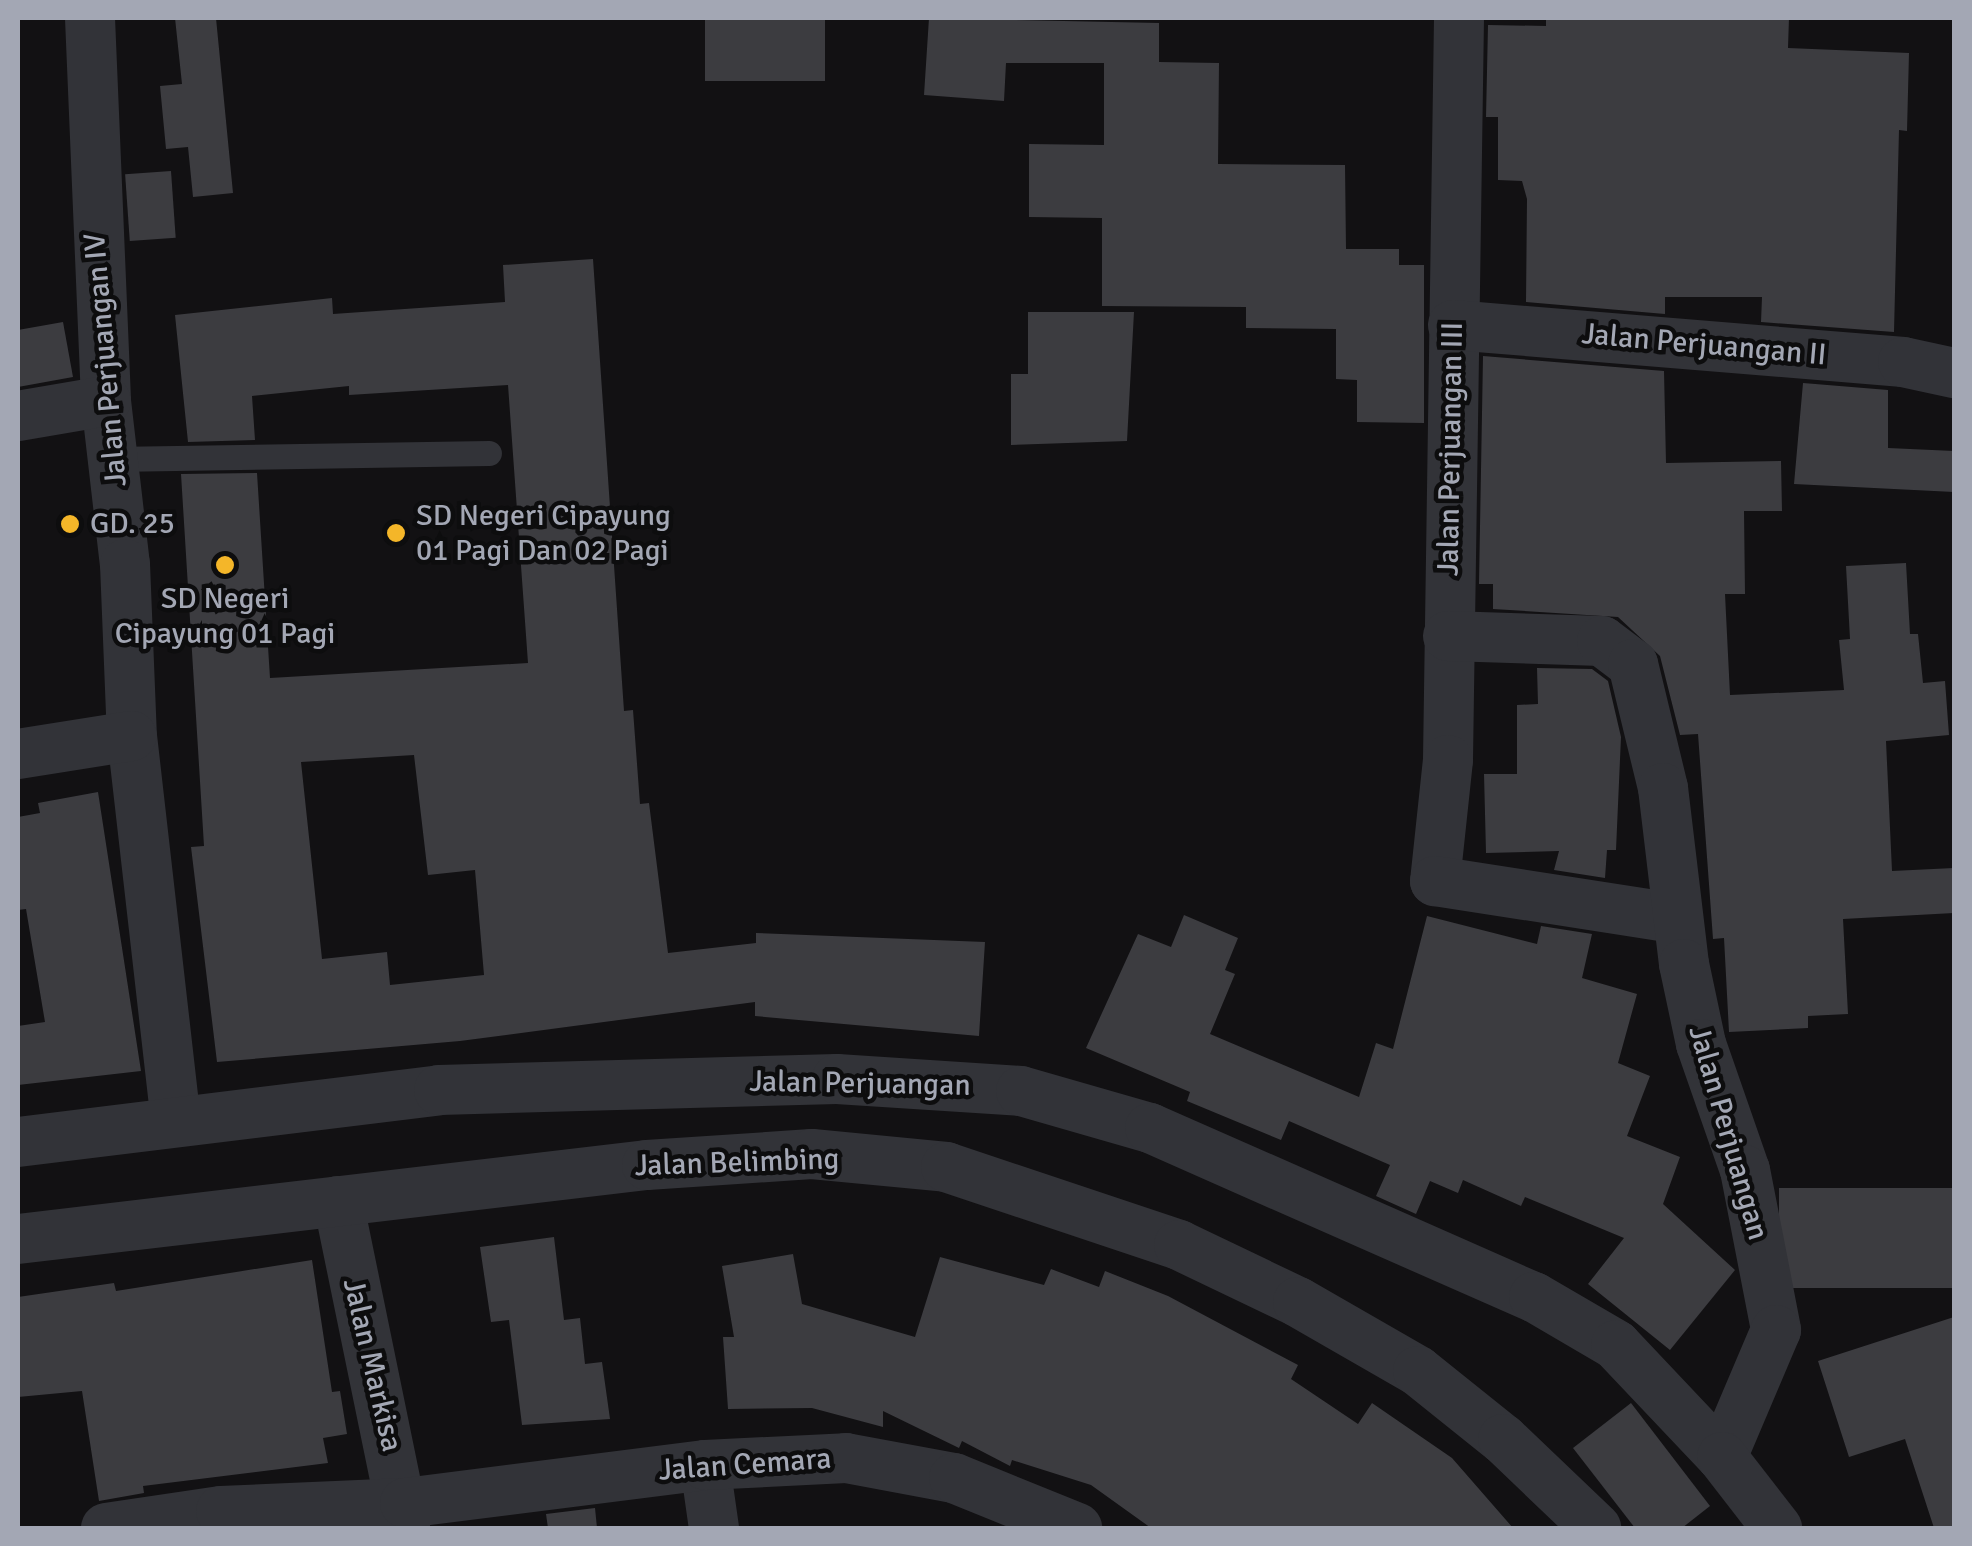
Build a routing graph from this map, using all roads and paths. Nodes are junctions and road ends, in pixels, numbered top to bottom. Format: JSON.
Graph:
{"nodes":[{"id":1,"x":90,"y":18,"type":"edge"},
{"id":2,"x":1459,"y":18,"type":"edge"},
{"id":3,"x":1453,"y":326,"type":"junction"},
{"id":4,"x":1954,"y":373,"type":"edge"},
{"id":5,"x":106,"y":401,"type":"junction"},
{"id":6,"x":18,"y":416,"type":"edge"},
{"id":7,"x":489,"y":453,"type":"dead end"},
{"id":8,"x":112,"y":459,"type":"junction"},
{"id":9,"x":1448,"y":636,"type":"junction"},
{"id":10,"x":132,"y":736,"type":"junction"},
{"id":11,"x":18,"y":754,"type":"edge"},
{"id":12,"x":1675,"y":918,"type":"junction"},
{"id":13,"x":176,"y":1120,"type":"junction"},
{"id":14,"x":18,"y":1142,"type":"edge"},
{"id":15,"x":338,"y":1201,"type":"junction"},
{"id":16,"x":18,"y":1239,"type":"edge"},
{"id":17,"x":1722,"y":1457,"type":"junction"},
{"id":18,"x":706,"y":1464,"type":"junction"},
{"id":19,"x":405,"y":1516,"type":"edge"},
{"id":20,"x":106,"y":1528,"type":"edge"},
{"id":21,"x":714,"y":1528,"type":"edge"},
{"id":22,"x":1076,"y":1528,"type":"edge"},
{"id":23,"x":1596,"y":1528,"type":"edge"},
{"id":24,"x":1777,"y":1528,"type":"edge"}],
"edges":[{"from":1,"to":5,"type":"street","name":"Jalan Perjuangan IV"},
{"from":2,"to":3,"type":"street","name":"Jalan Perjuangan III"},
{"from":3,"to":4,"type":"street","name":"Jalan Perjuangan II"},
{"from":3,"to":9,"type":"street","name":"Jalan Perjuangan III"},
{"from":5,"to":6,"type":"street"},
{"from":5,"to":8,"type":"street","name":"Jalan Perjuangan IV"},
{"from":7,"to":8,"type":"lane"},
{"from":8,"to":10,"type":"street","name":"Jalan Perjuangan IV"},
{"from":9,"to":12,"type":"street","name":"Jalan Perjuangan"},
{"from":9,"to":12,"type":"street","name":"Jalan Perjuangan III"},
{"from":10,"to":11,"type":"street"},
{"from":10,"to":13,"type":"street","name":"Jalan Perjuangan IV"},
{"from":12,"to":17,"type":"street","name":"Jalan Perjuangan"},
{"from":13,"to":14,"type":"street","name":"Jalan Perjuangan"},
{"from":13,"to":17,"type":"street","name":"Jalan Perjuangan"},
{"from":15,"to":16,"type":"street","name":"Jalan Belimbing"},
{"from":15,"to":19,"type":"street","name":"Jalan Markisa"},
{"from":15,"to":23,"type":"street","name":"Jalan Belimbing"},
{"from":17,"to":24,"type":"street","name":"Jalan Perjuangan"},
{"from":18,"to":19,"type":"street","name":"Jalan Cemara"},
{"from":18,"to":21,"type":"street"},
{"from":18,"to":22,"type":"street","name":"Jalan Cemara"},
{"from":19,"to":20,"type":"street","name":"Jalan Cemara"}]}
